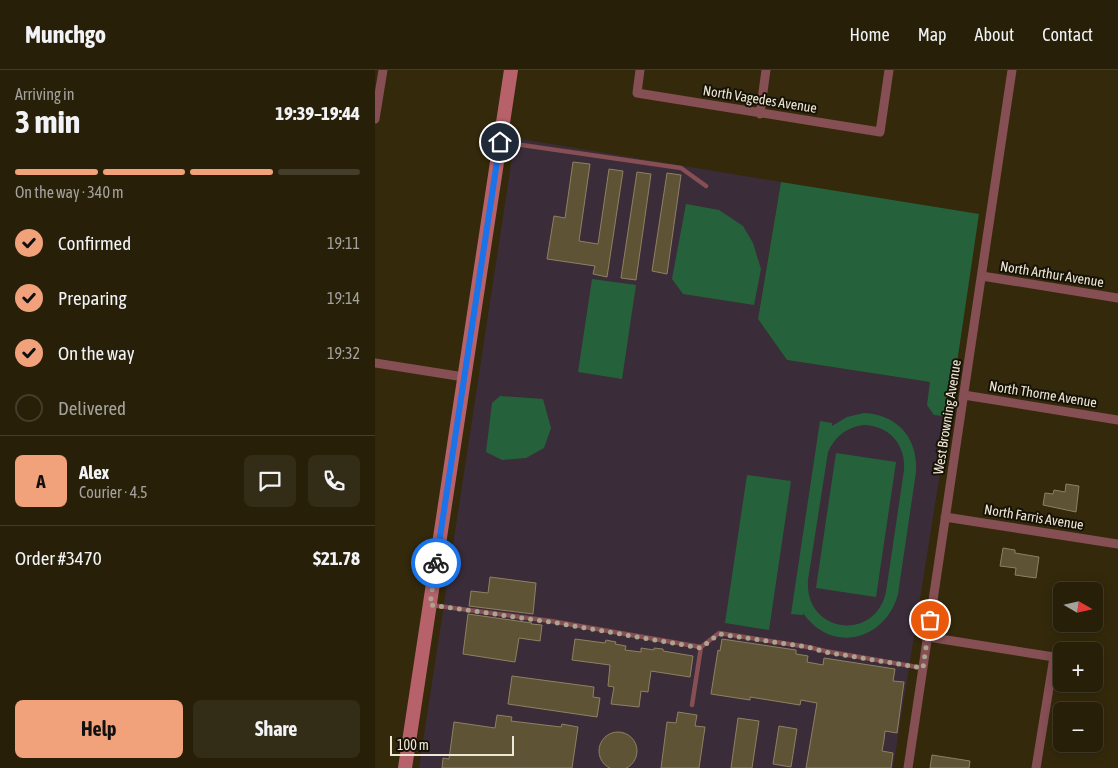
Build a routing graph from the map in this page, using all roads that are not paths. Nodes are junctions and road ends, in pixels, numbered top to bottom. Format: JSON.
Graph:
{"nodes":[{"id":1,"x":383,"y":70,"type":"edge"},
{"id":2,"x":511,"y":70,"type":"edge"},
{"id":3,"x":640,"y":70,"type":"edge"},
{"id":4,"x":766,"y":70,"type":"edge"},
{"id":5,"x":889,"y":70,"type":"edge"},
{"id":6,"x":1012,"y":70,"type":"edge"},
{"id":7,"x":759,"y":114,"type":"junction"},
{"id":8,"x":375,"y":119,"type":"edge"},
{"id":9,"x":500,"y":142,"type":"junction"},
{"id":10,"x":707,"y":186,"type":"dead end"},
{"id":11,"x":982,"y":276,"type":"junction"},
{"id":12,"x":1118,"y":298,"type":"edge"},
{"id":13,"x":375,"y":363,"type":"edge"},
{"id":14,"x":464,"y":377,"type":"junction"},
{"id":15,"x":964,"y":395,"type":"junction"},
{"id":16,"x":1118,"y":420,"type":"edge"},
{"id":17,"x":945,"y":517,"type":"junction"},
{"id":18,"x":1118,"y":544,"type":"edge"},
{"id":19,"x":430,"y":605,"type":"junction"},
{"id":20,"x":928,"y":637,"type":"junction"},
{"id":21,"x":701,"y":648,"type":"junction"},
{"id":22,"x":923,"y":668,"type":"junction"},
{"id":23,"x":693,"y":705,"type":"dead end"},
{"id":24,"x":405,"y":768,"type":"edge"},
{"id":25,"x":908,"y":768,"type":"edge"},
{"id":26,"x":1036,"y":768,"type":"edge"}],
"edges":[{"from":1,"to":8,"type":"street"},
{"from":2,"to":9,"type":"street"},
{"from":3,"to":7,"type":"street","name":"North Vagedes Avenue"},
{"from":4,"to":7,"type":"street"},
{"from":5,"to":7,"type":"street","name":"North Vagedes Avenue"},
{"from":6,"to":11,"type":"street","name":"West Browning Avenue"},
{"from":9,"to":10,"type":"lane"},
{"from":9,"to":14,"type":"street"},
{"from":11,"to":12,"type":"street","name":"North Arthur Avenue"},
{"from":11,"to":15,"type":"street","name":"West Browning Avenue"},
{"from":13,"to":14,"type":"street"},
{"from":14,"to":19,"type":"street"},
{"from":15,"to":16,"type":"street","name":"North Thorne Avenue"},
{"from":15,"to":17,"type":"street","name":"West Browning Avenue"},
{"from":17,"to":18,"type":"street","name":"North Farris Avenue"},
{"from":17,"to":20,"type":"street","name":"West Browning Avenue"},
{"from":19,"to":21,"type":"lane"},
{"from":19,"to":24,"type":"street"},
{"from":20,"to":22,"type":"street","name":"West Browning Avenue"},
{"from":20,"to":26,"type":"street"},
{"from":21,"to":22,"type":"lane"},
{"from":21,"to":23,"type":"lane"},
{"from":22,"to":25,"type":"street","name":"West Browning Avenue"}]}
